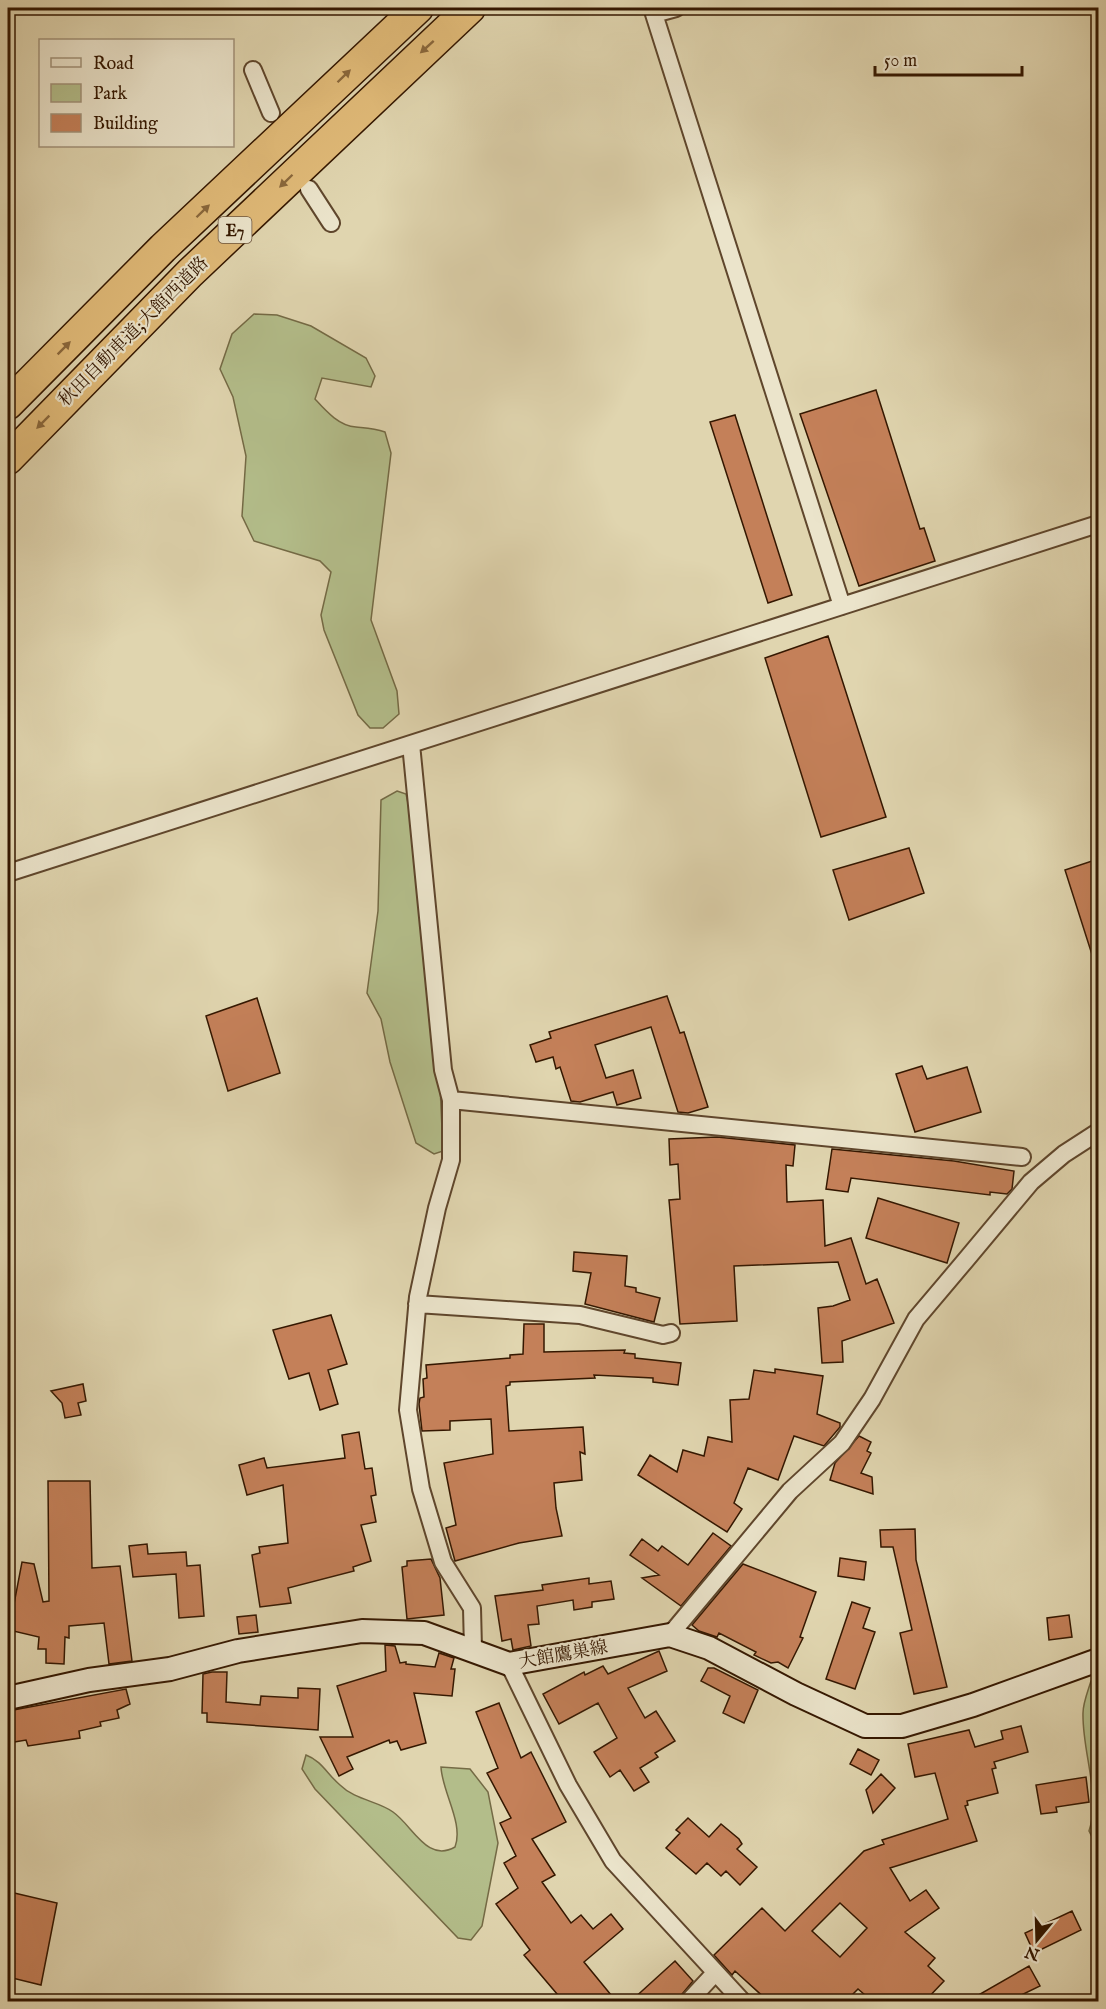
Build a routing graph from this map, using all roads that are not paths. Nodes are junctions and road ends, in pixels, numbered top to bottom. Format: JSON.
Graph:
{"nodes":[{"id":1,"x":418,"y":8,"type":"edge"},
{"id":2,"x":470,"y":8,"type":"edge"},
{"id":3,"x":676,"y":8,"type":"edge"},
{"id":4,"x":253,"y":70,"type":"dead end"},
{"id":5,"x":271,"y":113,"type":"dead end"},
{"id":6,"x":309,"y":189,"type":"dead end"},
{"id":7,"x":331,"y":223,"type":"dead end"},
{"id":8,"x":8,"y":404,"type":"edge"},
{"id":9,"x":8,"y":459,"type":"edge"},
{"id":10,"x":1098,"y":524,"type":"edge"},
{"id":11,"x":842,"y":606,"type":"junction"},
{"id":12,"x":411,"y":744,"type":"junction"},
{"id":13,"x":8,"y":873,"type":"edge"},
{"id":14,"x":451,"y":1100,"type":"junction"},
{"id":15,"x":1098,"y":1132,"type":"edge"},
{"id":16,"x":1022,"y":1157,"type":"dead end"},
{"id":17,"x":417,"y":1304,"type":"junction"},
{"id":18,"x":670,"y":1333,"type":"dead end"},
{"id":19,"x":670,"y":1635,"type":"junction"},
{"id":20,"x":473,"y":1649,"type":"junction"},
{"id":21,"x":1098,"y":1660,"type":"edge"},
{"id":22,"x":509,"y":1664,"type":"junction"},
{"id":23,"x":8,"y":1698,"type":"edge"},
{"id":24,"x":714,"y":1973,"type":"junction"},
{"id":25,"x":688,"y":2001,"type":"edge"},
{"id":26,"x":743,"y":2001,"type":"edge"}],
"edges":[{"from":8,"to":1,"type":"highway","name":"秋田自動車道;大館西道路","number":"E7","one_way":true},
{"from":2,"to":9,"type":"highway","name":"秋田自動車道;大館西道路","number":"E7","one_way":true},
{"from":3,"to":11,"type":"street"},
{"from":4,"to":5,"type":"street"},
{"from":6,"to":7,"type":"street"},
{"from":10,"to":11,"type":"street"},
{"from":11,"to":12,"type":"street"},
{"from":12,"to":13,"type":"street"},
{"from":12,"to":14,"type":"street"},
{"from":14,"to":16,"type":"street"},
{"from":14,"to":17,"type":"street"},
{"from":15,"to":19,"type":"street"},
{"from":17,"to":18,"type":"street"},
{"from":17,"to":20,"type":"street"},
{"from":19,"to":21,"type":"main road","name":"大館鷹巣線"},
{"from":19,"to":22,"type":"main road","name":"大館鷹巣線"},
{"from":20,"to":22,"type":"main road","name":"大館鷹巣線"},
{"from":20,"to":23,"type":"main road","name":"大館鷹巣線"},
{"from":22,"to":24,"type":"street"},
{"from":24,"to":25,"type":"street"},
{"from":24,"to":26,"type":"street"}]}
